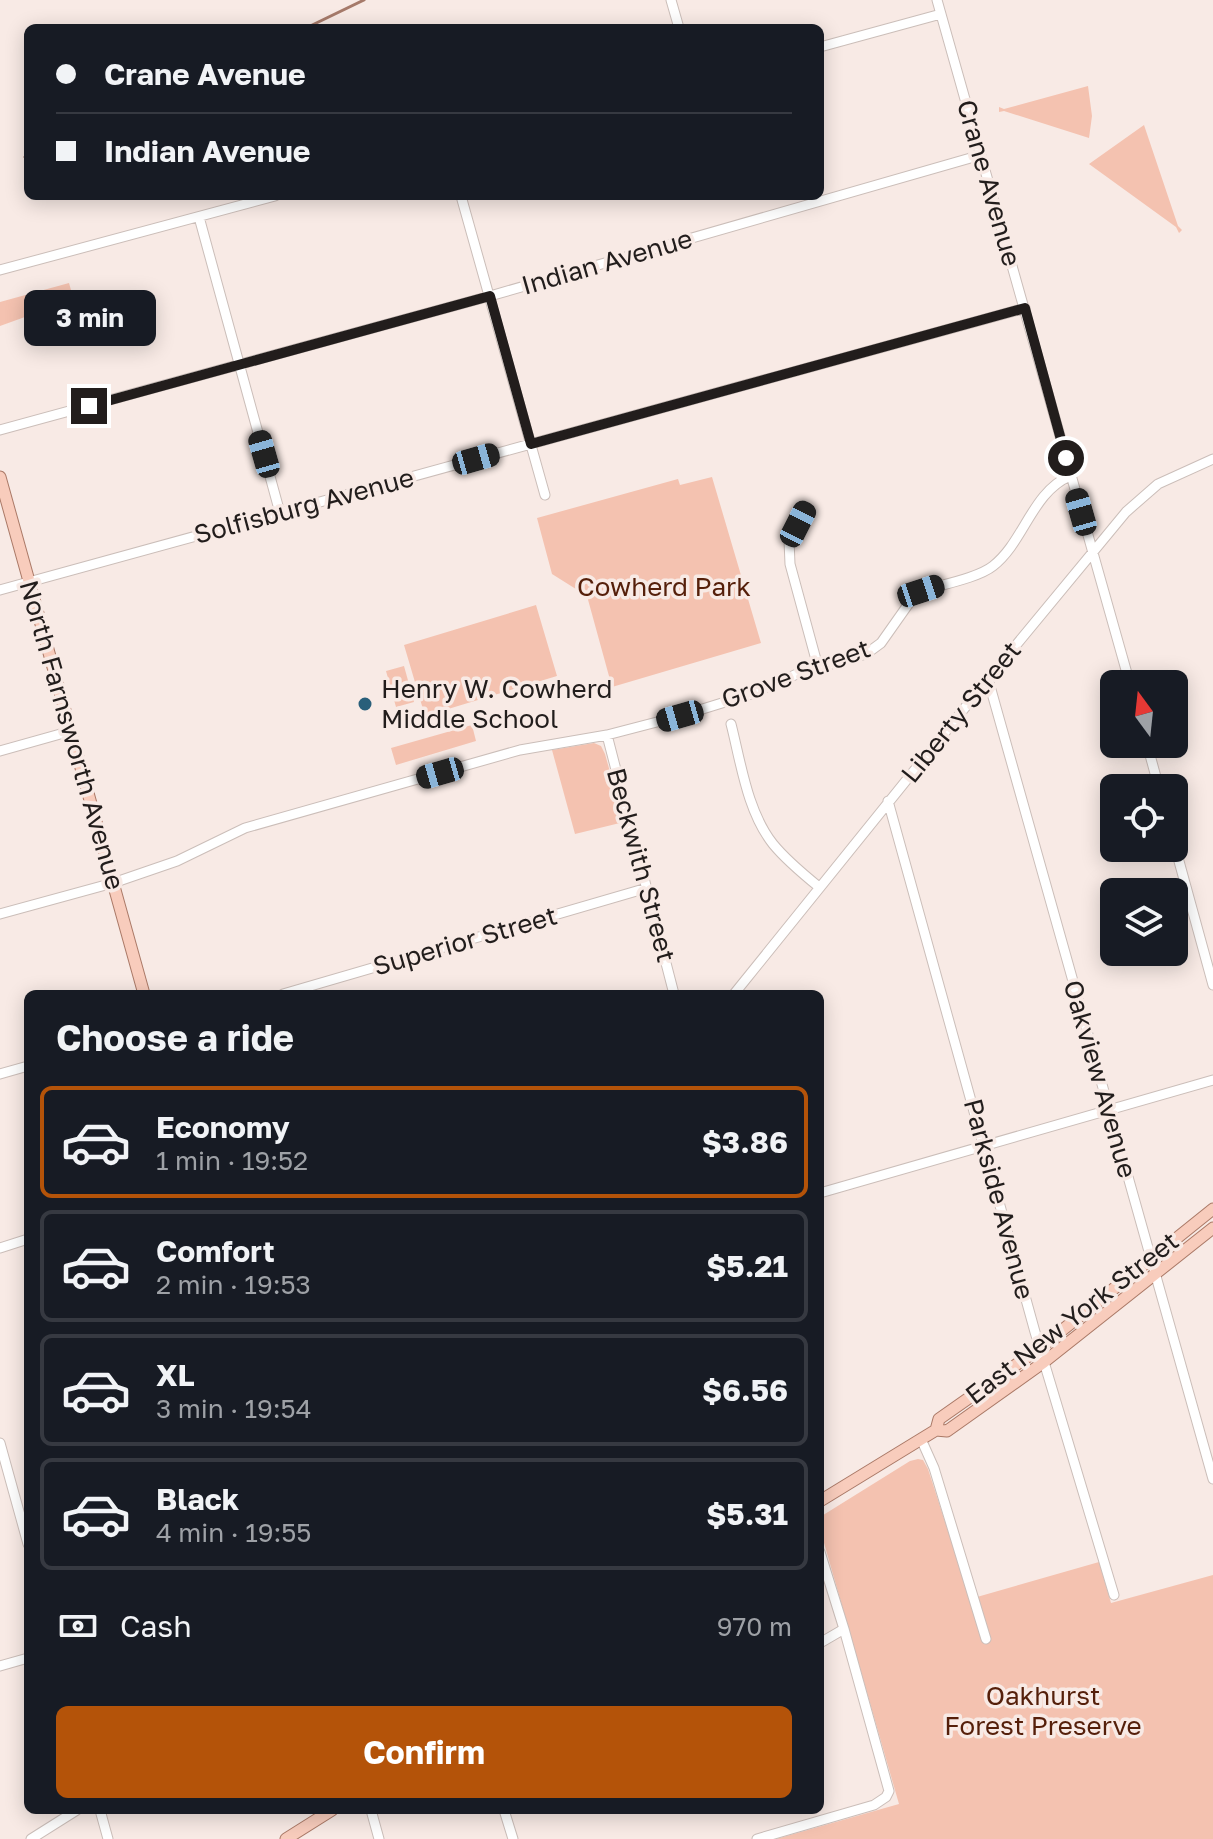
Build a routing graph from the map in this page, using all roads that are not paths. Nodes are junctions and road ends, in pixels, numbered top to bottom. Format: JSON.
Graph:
{"nodes":[{"id":1,"x":671,"y":0,"type":"edge"},
{"id":2,"x":937,"y":0,"type":"edge"},
{"id":3,"x":941,"y":14,"type":"junction"},
{"id":4,"x":678,"y":24,"type":"edge"},
{"id":5,"x":824,"y":46,"type":"edge"},
{"id":6,"x":981,"y":155,"type":"junction"},
{"id":7,"x":261,"y":200,"type":"edge"},
{"id":8,"x":462,"y":200,"type":"edge"},
{"id":9,"x":199,"y":217,"type":"junction"},
{"id":10,"x":0,"y":270,"type":"edge"},
{"id":11,"x":490,"y":296,"type":"junction"},
{"id":12,"x":1025,"y":308,"type":"junction"},
{"id":13,"x":239,"y":365,"type":"junction"},
{"id":14,"x":0,"y":430,"type":"edge"},
{"id":15,"x":531,"y":444,"type":"junction"},
{"id":16,"x":1213,"y":459,"type":"edge"},
{"id":17,"x":1070,"y":476,"type":"junction"},
{"id":18,"x":0,"y":477,"type":"edge"},
{"id":19,"x":545,"y":495,"type":"dead end"},
{"id":20,"x":806,"y":507,"type":"dead end"},
{"id":21,"x":280,"y":513,"type":"junction"},
{"id":22,"x":1093,"y":552,"type":"junction"},
{"id":23,"x":29,"y":582,"type":"junction"},
{"id":24,"x":0,"y":590,"type":"edge"},
{"id":25,"x":818,"y":667,"type":"junction"},
{"id":26,"x":1126,"y":670,"type":"edge"},
{"id":27,"x":988,"y":679,"type":"junction"},
{"id":28,"x":731,"y":724,"type":"dead end"},
{"id":29,"x":71,"y":731,"type":"junction"},
{"id":30,"x":607,"y":735,"type":"junction"},
{"id":31,"x":0,"y":751,"type":"edge"},
{"id":32,"x":888,"y":801,"type":"junction"},
{"id":33,"x":1179,"y":862,"type":"edge"},
{"id":34,"x":113,"y":883,"type":"junction"},
{"id":35,"x":819,"y":887,"type":"junction"},
{"id":36,"x":647,"y":888,"type":"junction"},
{"id":37,"x":0,"y":914,"type":"edge"},
{"id":38,"x":1213,"y":985,"type":"edge"},
{"id":39,"x":143,"y":990,"type":"edge"},
{"id":40,"x":297,"y":990,"type":"edge"},
{"id":41,"x":673,"y":990,"type":"edge"},
{"id":42,"x":737,"y":990,"type":"edge"},
{"id":43,"x":24,"y":1067,"type":"edge"},
{"id":44,"x":0,"y":1074,"type":"edge"},
{"id":45,"x":1213,"y":1080,"type":"edge"},
{"id":46,"x":1110,"y":1111,"type":"junction"},
{"id":47,"x":983,"y":1145,"type":"junction"},
{"id":48,"x":824,"y":1192,"type":"edge"},
{"id":49,"x":1213,"y":1209,"type":"edge"},
{"id":50,"x":1213,"y":1228,"type":"edge"},
{"id":51,"x":24,"y":1240,"type":"edge"},
{"id":52,"x":0,"y":1248,"type":"edge"},
{"id":53,"x":1151,"y":1259,"type":"junction"},
{"id":54,"x":1155,"y":1275,"type":"junction"},
{"id":55,"x":1040,"y":1348,"type":"junction"},
{"id":56,"x":1044,"y":1362,"type":"junction"},
{"id":57,"x":936,"y":1430,"type":"junction"},
{"id":58,"x":921,"y":1439,"type":"junction"},
{"id":59,"x":0,"y":1443,"type":"edge"},
{"id":60,"x":1213,"y":1479,"type":"edge"},
{"id":61,"x":824,"y":1499,"type":"edge"},
{"id":62,"x":24,"y":1530,"type":"edge"},
{"id":63,"x":824,"y":1565,"type":"edge"},
{"id":64,"x":1114,"y":1595,"type":"dead end"},
{"id":65,"x":844,"y":1629,"type":"junction"},
{"id":66,"x":986,"y":1639,"type":"dead end"},
{"id":67,"x":824,"y":1641,"type":"edge"},
{"id":68,"x":24,"y":1659,"type":"edge"},
{"id":69,"x":0,"y":1666,"type":"edge"},
{"id":70,"x":71,"y":1814,"type":"edge"},
{"id":71,"x":101,"y":1814,"type":"edge"},
{"id":72,"x":326,"y":1814,"type":"edge"},
{"id":73,"x":372,"y":1814,"type":"edge"},
{"id":74,"x":505,"y":1814,"type":"edge"},
{"id":75,"x":31,"y":1839,"type":"edge"},
{"id":76,"x":108,"y":1839,"type":"edge"},
{"id":77,"x":286,"y":1839,"type":"edge"},
{"id":78,"x":379,"y":1839,"type":"edge"},
{"id":79,"x":513,"y":1839,"type":"edge"},
{"id":80,"x":757,"y":1839,"type":"edge"}],
"edges":[{"from":1,"to":4,"type":"street"},
{"from":2,"to":3,"type":"street","name":"Crane Avenue"},
{"from":3,"to":5,"type":"street"},
{"from":3,"to":6,"type":"street","name":"Crane Avenue"},
{"from":6,"to":11,"type":"street","name":"Indian Avenue"},
{"from":6,"to":12,"type":"street","name":"Crane Avenue"},
{"from":7,"to":9,"type":"street"},
{"from":8,"to":11,"type":"street"},
{"from":9,"to":10,"type":"street"},
{"from":9,"to":13,"type":"street"},
{"from":11,"to":13,"type":"street","name":"Indian Avenue"},
{"from":11,"to":15,"type":"street"},
{"from":12,"to":15,"type":"street","name":"Solfisburg Avenue"},
{"from":12,"to":17,"type":"street","name":"Crane Avenue"},
{"from":13,"to":14,"type":"street","name":"Indian Avenue"},
{"from":13,"to":21,"type":"street"},
{"from":15,"to":19,"type":"street"},
{"from":15,"to":21,"type":"street","name":"Solfisburg Avenue"},
{"from":16,"to":22,"type":"street","name":"Liberty Street"},
{"from":17,"to":22,"type":"street","name":"Crane Avenue"},
{"from":17,"to":25,"type":"street","name":"Grove Street"},
{"from":18,"to":23,"type":"main road","name":"North Farnsworth Avenue"},
{"from":20,"to":25,"type":"street"},
{"from":21,"to":23,"type":"street","name":"Solfisburg Avenue"},
{"from":22,"to":26,"type":"street","name":"Crane Avenue"},
{"from":22,"to":27,"type":"street","name":"Liberty Street"},
{"from":23,"to":24,"type":"street","name":"Solfisburg Avenue"},
{"from":23,"to":29,"type":"main road","name":"North Farnsworth Avenue"},
{"from":25,"to":30,"type":"street","name":"Grove Street"},
{"from":27,"to":32,"type":"street","name":"Liberty Street"},
{"from":27,"to":46,"type":"street","name":"Oakview Avenue"},
{"from":28,"to":35,"type":"street"},
{"from":29,"to":31,"type":"street"},
{"from":29,"to":34,"type":"main road","name":"North Farnsworth Avenue"},
{"from":30,"to":34,"type":"street","name":"Grove Street"},
{"from":30,"to":36,"type":"street","name":"Beckwith Street"},
{"from":32,"to":35,"type":"street","name":"Liberty Street"},
{"from":32,"to":47,"type":"street","name":"Parkside Avenue"},
{"from":33,"to":38,"type":"street"},
{"from":34,"to":37,"type":"street","name":"Grove Street"},
{"from":34,"to":39,"type":"main road","name":"North Farnsworth Avenue"},
{"from":35,"to":42,"type":"street","name":"Liberty Street"},
{"from":36,"to":40,"type":"street","name":"Superior Street"},
{"from":36,"to":41,"type":"street","name":"Beckwith Street"},
{"from":43,"to":44,"type":"street"},
{"from":45,"to":46,"type":"street"},
{"from":46,"to":47,"type":"street"},
{"from":46,"to":53,"type":"street","name":"Oakview Avenue"},
{"from":47,"to":48,"type":"street"},
{"from":47,"to":55,"type":"street","name":"Parkside Avenue"},
{"from":49,"to":53,"type":"main road","name":"East New York Street"},
{"from":50,"to":54,"type":"main road","name":"East New York Street"},
{"from":51,"to":52,"type":"street"},
{"from":53,"to":54,"type":"street","name":"Oakview Avenue"},
{"from":53,"to":55,"type":"main road","name":"East New York Street"},
{"from":54,"to":56,"type":"main road","name":"East New York Street"},
{"from":54,"to":60,"type":"street","name":"Oakview Avenue"},
{"from":55,"to":56,"type":"street","name":"Parkside Avenue"},
{"from":55,"to":57,"type":"main road","name":"East New York Street"},
{"from":56,"to":57,"type":"main road","name":"East New York Street"},
{"from":56,"to":64,"type":"street","name":"Parkside Avenue"},
{"from":57,"to":58,"type":"main road","name":"East New York Street"},
{"from":58,"to":61,"type":"main road","name":"East New York Street"},
{"from":58,"to":66,"type":"street"},
{"from":59,"to":62,"type":"street"},
{"from":63,"to":65,"type":"street"},
{"from":65,"to":67,"type":"street"},
{"from":65,"to":80,"type":"street"},
{"from":68,"to":69,"type":"street"},
{"from":70,"to":75,"type":"street"},
{"from":71,"to":76,"type":"street"},
{"from":72,"to":77,"type":"main road"},
{"from":73,"to":78,"type":"street"},
{"from":74,"to":79,"type":"street"}]}
